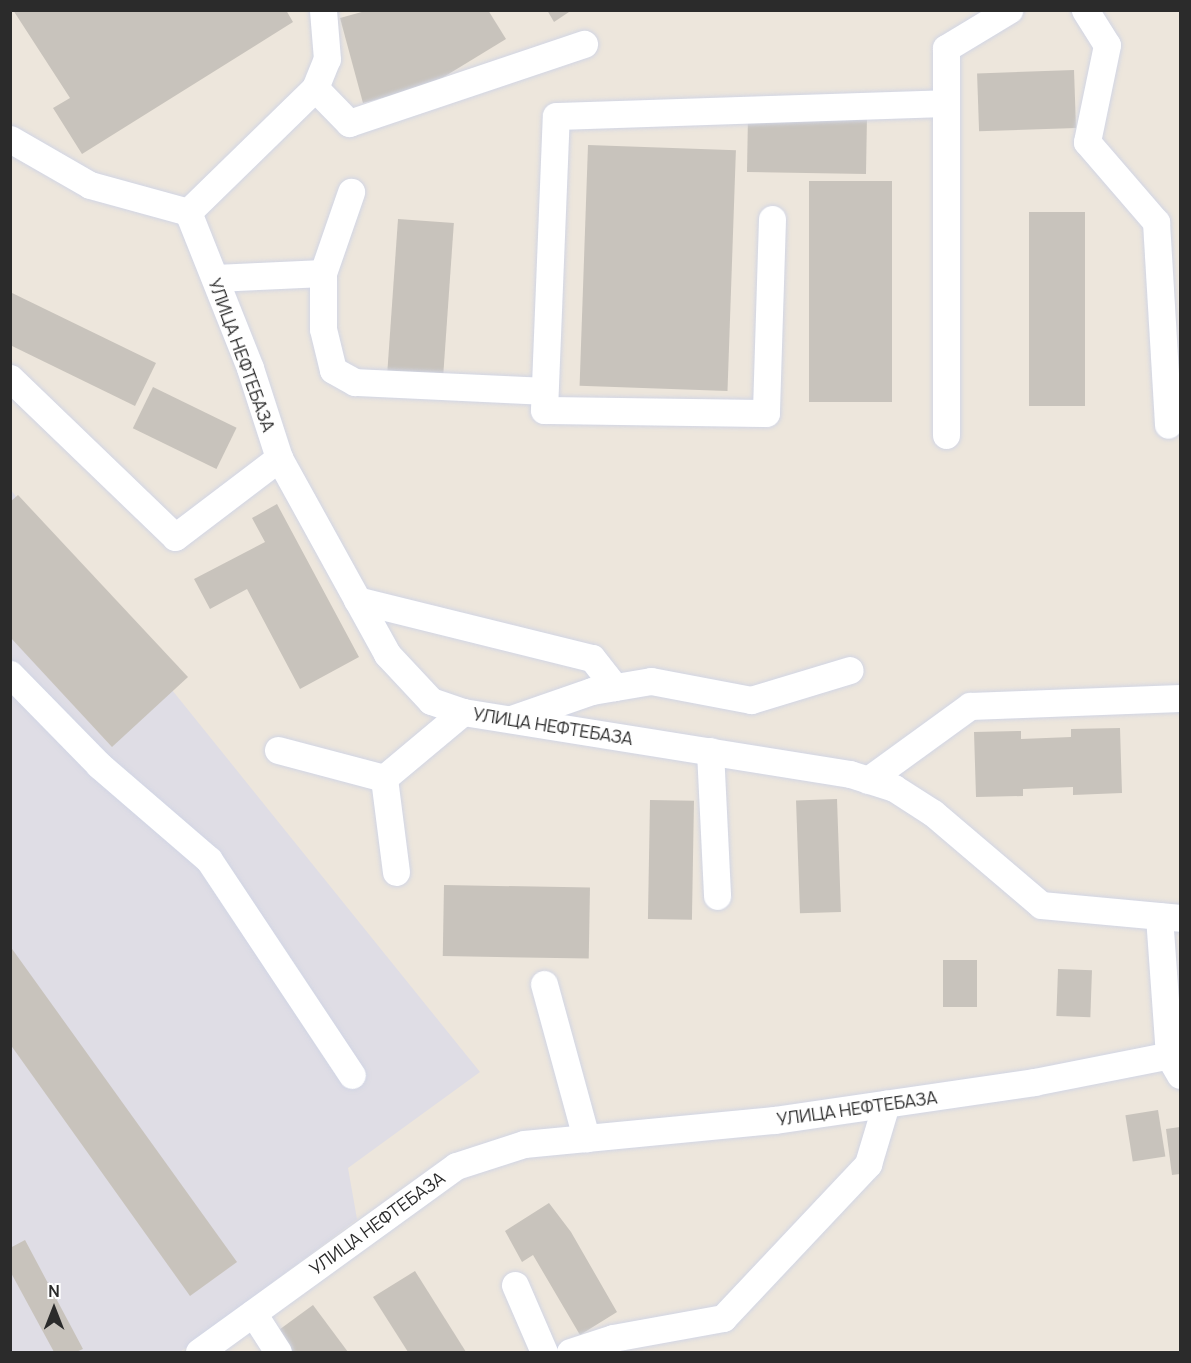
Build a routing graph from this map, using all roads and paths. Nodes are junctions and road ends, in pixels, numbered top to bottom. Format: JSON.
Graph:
{"nodes":[{"id":1,"x":324,"y":10,"type":"edge"},
{"id":2,"x":1084,"y":10,"type":"edge"},
{"id":3,"x":996,"y":14,"type":"edge"},
{"id":4,"x":584,"y":44,"type":"dead end"},
{"id":5,"x":315,"y":88,"type":"junction"},
{"id":6,"x":946,"y":103,"type":"junction"},
{"id":7,"x":10,"y":139,"type":"edge"},
{"id":8,"x":351,"y":192,"type":"dead end"},
{"id":9,"x":188,"y":212,"type":"junction"},
{"id":10,"x":772,"y":219,"type":"dead end"},
{"id":11,"x":324,"y":273,"type":"junction"},
{"id":12,"x":214,"y":278,"type":"junction"},
{"id":13,"x":10,"y":378,"type":"edge"},
{"id":14,"x":544,"y":391,"type":"junction"},
{"id":15,"x":1168,"y":425,"type":"dead end"},
{"id":16,"x":946,"y":435,"type":"dead end"},
{"id":17,"x":279,"y":459,"type":"junction"},
{"id":18,"x":357,"y":600,"type":"junction"},
{"id":19,"x":850,"y":670,"type":"dead end"},
{"id":20,"x":10,"y":674,"type":"edge"},
{"id":21,"x":615,"y":687,"type":"junction"},
{"id":22,"x":1180,"y":698,"type":"edge"},
{"id":23,"x":464,"y":712,"type":"junction"},
{"id":24,"x":510,"y":719,"type":"junction"},
{"id":25,"x":278,"y":750,"type":"dead end"},
{"id":26,"x":710,"y":751,"type":"junction"},
{"id":27,"x":384,"y":778,"type":"junction"},
{"id":28,"x":868,"y":780,"type":"junction"},
{"id":29,"x":396,"y":872,"type":"dead end"},
{"id":30,"x":717,"y":896,"type":"dead end"},
{"id":31,"x":1170,"y":917,"type":"edge"},
{"id":32,"x":544,"y":984,"type":"dead end"},
{"id":33,"x":1176,"y":1061,"type":"edge"},
{"id":34,"x":352,"y":1075,"type":"dead end"},
{"id":35,"x":886,"y":1104,"type":"junction"},
{"id":36,"x":586,"y":1138,"type":"junction"},
{"id":37,"x":515,"y":1285,"type":"dead end"},
{"id":38,"x":254,"y":1313,"type":"junction"},
{"id":39,"x":199,"y":1353,"type":"edge"},
{"id":40,"x":278,"y":1353,"type":"edge"},
{"id":41,"x":543,"y":1353,"type":"edge"},
{"id":42,"x":570,"y":1353,"type":"edge"}],
"edges":[{"from":1,"to":5,"type":"street"},
{"from":2,"to":15,"type":"street"},
{"from":3,"to":6,"type":"street"},
{"from":4,"to":5,"type":"street"},
{"from":5,"to":9,"type":"street"},
{"from":6,"to":14,"type":"street"},
{"from":6,"to":16,"type":"street"},
{"from":7,"to":9,"type":"street"},
{"from":8,"to":11,"type":"street"},
{"from":9,"to":12,"type":"street","name":"УЛИЦА НЕФТЕБАЗА"},
{"from":10,"to":14,"type":"street"},
{"from":11,"to":12,"type":"street"},
{"from":11,"to":14,"type":"street"},
{"from":12,"to":17,"type":"street","name":"УЛИЦА НЕФТЕБАЗА"},
{"from":13,"to":17,"type":"street"},
{"from":17,"to":18,"type":"street","name":"УЛИЦА НЕФТЕБАЗА"},
{"from":18,"to":21,"type":"street"},
{"from":18,"to":23,"type":"street","name":"УЛИЦА НЕФТЕБАЗА"},
{"from":19,"to":21,"type":"street"},
{"from":20,"to":34,"type":"street"},
{"from":21,"to":24,"type":"street"},
{"from":22,"to":28,"type":"street"},
{"from":23,"to":24,"type":"street","name":"УЛИЦА НЕФТЕБАЗА"},
{"from":23,"to":27,"type":"street"},
{"from":24,"to":26,"type":"street","name":"УЛИЦА НЕФТЕБАЗА"},
{"from":25,"to":27,"type":"street"},
{"from":26,"to":28,"type":"street","name":"УЛИЦА НЕФТЕБАЗА"},
{"from":26,"to":30,"type":"street"},
{"from":27,"to":29,"type":"street"},
{"from":28,"to":31,"type":"street","name":"УЛИЦА НЕФТЕБАЗА"},
{"from":31,"to":33,"type":"street"},
{"from":32,"to":36,"type":"street"},
{"from":33,"to":35,"type":"street","name":"УЛИЦА НЕФТЕБАЗА"},
{"from":35,"to":36,"type":"street","name":"УЛИЦА НЕФТЕБАЗА"},
{"from":35,"to":42,"type":"street"},
{"from":36,"to":38,"type":"street","name":"УЛИЦА НЕФТЕБАЗА"},
{"from":37,"to":41,"type":"street"},
{"from":38,"to":39,"type":"street","name":"УЛИЦА НЕФТЕБАЗА"},
{"from":38,"to":40,"type":"street"}]}
